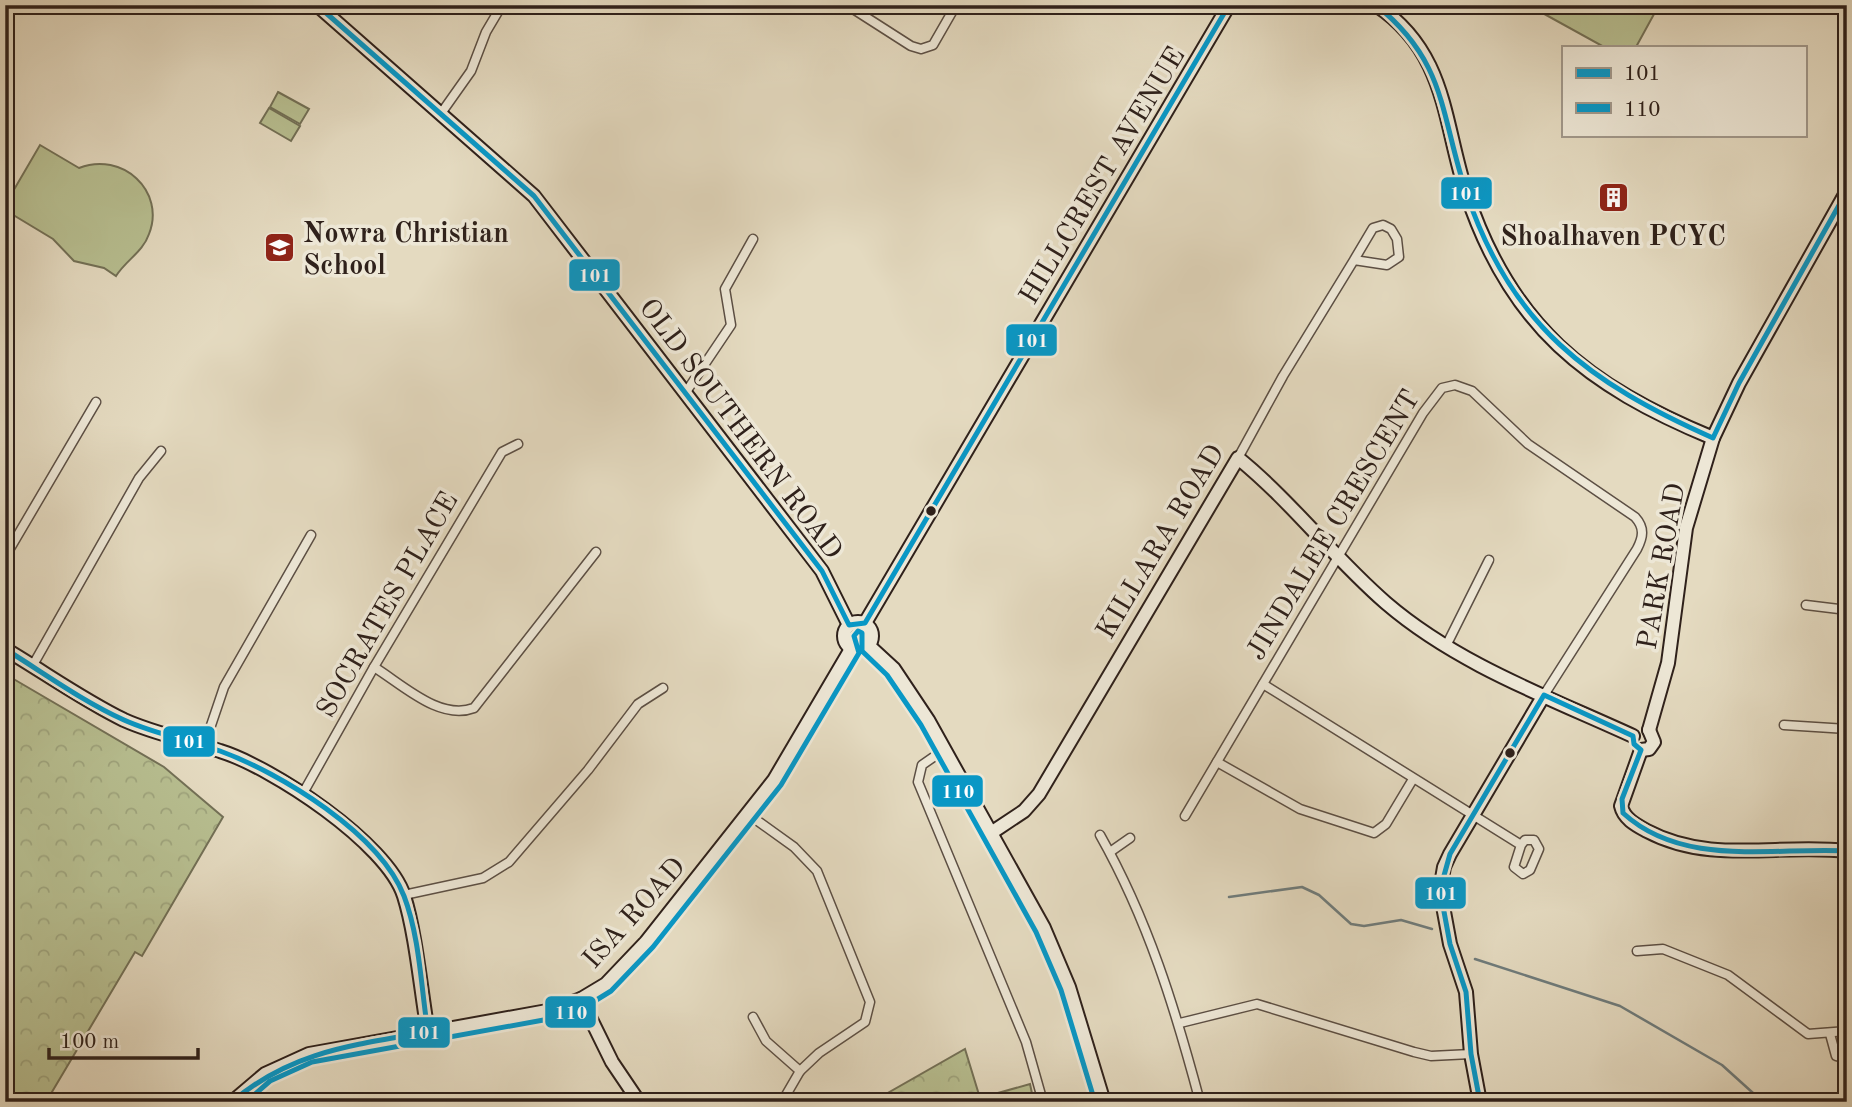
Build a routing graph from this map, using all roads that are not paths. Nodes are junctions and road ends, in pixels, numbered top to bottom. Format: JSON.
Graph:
{"nodes":[{"id":1,"x":317,"y":5,"type":"edge"},
{"id":2,"x":502,"y":5,"type":"edge"},
{"id":3,"x":847,"y":5,"type":"edge"},
{"id":4,"x":956,"y":5,"type":"edge"},
{"id":5,"x":1229,"y":5,"type":"edge"},
{"id":6,"x":1376,"y":5,"type":"edge"},
{"id":7,"x":442,"y":113,"type":"junction"},
{"id":8,"x":1847,"y":191,"type":"edge"},
{"id":9,"x":753,"y":239,"type":"dead end"},
{"id":10,"x":1354,"y":260,"type":"junction"},
{"id":11,"x":686,"y":391,"type":"junction"},
{"id":12,"x":96,"y":402,"type":"dead end"},
{"id":13,"x":1713,"y":438,"type":"junction"},
{"id":14,"x":518,"y":444,"type":"dead end"},
{"id":15,"x":161,"y":451,"type":"dead end"},
{"id":16,"x":1238,"y":458,"type":"junction"},
{"id":17,"x":312,"y":535,"type":"dead end"},
{"id":18,"x":596,"y":552,"type":"dead end"},
{"id":19,"x":5,"y":557,"type":"edge"},
{"id":20,"x":1339,"y":560,"type":"junction"},
{"id":21,"x":1489,"y":560,"type":"dead end"},
{"id":22,"x":1806,"y":605,"type":"dead end"},
{"id":23,"x":1847,"y":610,"type":"edge"},
{"id":24,"x":865,"y":623,"type":"junction"},
{"id":25,"x":849,"y":625,"type":"junction"},
{"id":26,"x":869,"y":646,"type":"junction"},
{"id":27,"x":1446,"y":646,"type":"junction"},
{"id":28,"x":5,"y":649,"type":"edge"},
{"id":29,"x":851,"y":649,"type":"junction"},
{"id":30,"x":33,"y":666,"type":"junction"},
{"id":31,"x":374,"y":667,"type":"junction"},
{"id":32,"x":1263,"y":684,"type":"junction"},
{"id":33,"x":663,"y":688,"type":"dead end"},
{"id":34,"x":1544,"y":695,"type":"junction"},
{"id":35,"x":1784,"y":725,"type":"dead end"},
{"id":36,"x":1847,"y":729,"type":"edge"},
{"id":37,"x":1649,"y":730,"type":"junction"},
{"id":38,"x":1633,"y":736,"type":"junction"},
{"id":39,"x":204,"y":746,"type":"junction"},
{"id":40,"x":945,"y":749,"type":"junction"},
{"id":41,"x":1641,"y":750,"type":"junction"},
{"id":42,"x":1217,"y":762,"type":"junction"},
{"id":43,"x":1413,"y":779,"type":"junction"},
{"id":44,"x":302,"y":795,"type":"junction"},
{"id":45,"x":748,"y":814,"type":"junction"},
{"id":46,"x":1185,"y":816,"type":"dead end"},
{"id":47,"x":1474,"y":816,"type":"junction"},
{"id":48,"x":991,"y":833,"type":"junction"},
{"id":49,"x":1100,"y":835,"type":"dead end"},
{"id":50,"x":1130,"y":838,"type":"dead end"},
{"id":51,"x":1521,"y":845,"type":"dead end"},
{"id":52,"x":1847,"y":851,"type":"edge"},
{"id":53,"x":1110,"y":852,"type":"junction"},
{"id":54,"x":404,"y":895,"type":"junction"},
{"id":55,"x":1637,"y":951,"type":"dead end"},
{"id":56,"x":581,"y":999,"type":"junction"},
{"id":57,"x":753,"y":1017,"type":"dead end"},
{"id":58,"x":1180,"y":1023,"type":"junction"},
{"id":59,"x":1847,"y":1031,"type":"edge"},
{"id":60,"x":428,"y":1032,"type":"junction"},
{"id":61,"x":1830,"y":1034,"type":"junction"},
{"id":62,"x":1471,"y":1054,"type":"junction"},
{"id":63,"x":1847,"y":1059,"type":"edge"},
{"id":64,"x":800,"y":1072,"type":"junction"},
{"id":65,"x":232,"y":1102,"type":"edge"},
{"id":66,"x":639,"y":1102,"type":"edge"},
{"id":67,"x":782,"y":1102,"type":"edge"},
{"id":68,"x":1042,"y":1102,"type":"edge"},
{"id":69,"x":1104,"y":1102,"type":"edge"},
{"id":70,"x":1200,"y":1102,"type":"edge"},
{"id":71,"x":1480,"y":1102,"type":"edge"}],
"edges":[{"from":1,"to":7,"type":"street","name":"OLD SOUTHERN ROAD"},
{"from":2,"to":7,"type":"street"},
{"from":3,"to":4,"type":"street"},
{"from":5,"to":24,"type":"street","name":"HILLCREST AVENUE"},
{"from":6,"to":13,"type":"street"},
{"from":7,"to":11,"type":"street","name":"OLD SOUTHERN ROAD"},
{"from":8,"to":13,"type":"street","name":"PARK ROAD"},
{"from":9,"to":11,"type":"street"},
{"from":10,"to":10,"type":"street","name":"KILLARA ROAD"},
{"from":10,"to":16,"type":"street","name":"KILLARA ROAD"},
{"from":11,"to":25,"type":"street","name":"OLD SOUTHERN ROAD"},
{"from":12,"to":19,"type":"street"},
{"from":13,"to":37,"type":"street","name":"PARK ROAD"},
{"from":14,"to":31,"type":"street","name":"SOCRATES PLACE"},
{"from":15,"to":30,"type":"street"},
{"from":16,"to":20,"type":"street"},
{"from":16,"to":48,"type":"street","name":"KILLARA ROAD"},
{"from":17,"to":39,"type":"street"},
{"from":18,"to":31,"type":"street"},
{"from":20,"to":27,"type":"street"},
{"from":20,"to":32,"type":"street","name":"JINDALEE CRESCENT"},
{"from":20,"to":34,"type":"street","name":"JINDALEE CRESCENT"},
{"from":21,"to":27,"type":"street"},
{"from":22,"to":23,"type":"street"},
{"from":24,"to":25,"type":"street"},
{"from":24,"to":26,"type":"street"},
{"from":25,"to":29,"type":"street"},
{"from":26,"to":29,"type":"street"},
{"from":26,"to":40,"type":"street"},
{"from":27,"to":34,"type":"street"},
{"from":28,"to":30,"type":"street"},
{"from":29,"to":45,"type":"street","name":"ISA ROAD"},
{"from":30,"to":39,"type":"street"},
{"from":31,"to":44,"type":"street","name":"SOCRATES PLACE"},
{"from":32,"to":42,"type":"street","name":"JINDALEE CRESCENT"},
{"from":32,"to":43,"type":"street"},
{"from":33,"to":54,"type":"street"},
{"from":34,"to":38,"type":"street"},
{"from":34,"to":47,"type":"street"},
{"from":35,"to":36,"type":"street"},
{"from":37,"to":38,"type":"street"},
{"from":37,"to":41,"type":"street"},
{"from":38,"to":41,"type":"street"},
{"from":39,"to":44,"type":"street"},
{"from":40,"to":48,"type":"street"},
{"from":40,"to":68,"type":"street"},
{"from":41,"to":52,"type":"street"},
{"from":42,"to":43,"type":"street"},
{"from":42,"to":46,"type":"street","name":"JINDALEE CRESCENT"},
{"from":43,"to":47,"type":"street"},
{"from":44,"to":54,"type":"street"},
{"from":45,"to":56,"type":"street","name":"ISA ROAD"},
{"from":45,"to":64,"type":"street"},
{"from":47,"to":51,"type":"street"},
{"from":47,"to":62,"type":"street"},
{"from":48,"to":69,"type":"street"},
{"from":49,"to":53,"type":"street"},
{"from":50,"to":53,"type":"street"},
{"from":53,"to":58,"type":"street"},
{"from":54,"to":60,"type":"street"},
{"from":55,"to":61,"type":"street"},
{"from":56,"to":60,"type":"street","name":"ISA ROAD"},
{"from":56,"to":66,"type":"street"},
{"from":57,"to":64,"type":"street"},
{"from":58,"to":62,"type":"street"},
{"from":58,"to":70,"type":"street"},
{"from":59,"to":61,"type":"street"},
{"from":60,"to":65,"type":"street","name":"ISA ROAD"},
{"from":61,"to":63,"type":"street"},
{"from":62,"to":71,"type":"street"},
{"from":64,"to":67,"type":"street"}]}
